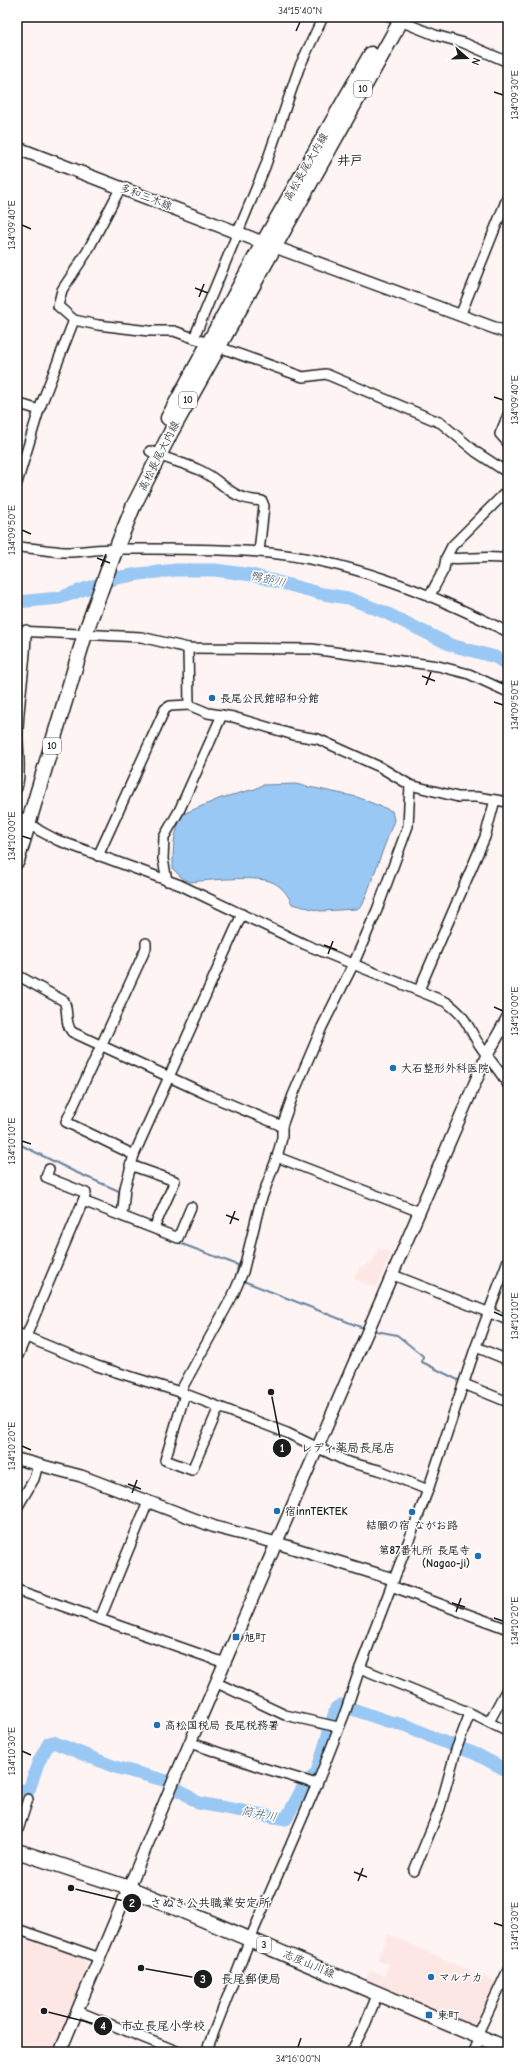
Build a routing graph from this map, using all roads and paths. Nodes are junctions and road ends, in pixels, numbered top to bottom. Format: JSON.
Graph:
{"nodes":[{"id":1,"x":323,"y":17,"type":"edge"},
{"id":2,"x":396,"y":18,"type":"edge"},
{"id":3,"x":508,"y":62,"type":"edge"},
{"id":4,"x":17,"y":148,"type":"edge"},
{"id":5,"x":121,"y":187,"type":"junction"},
{"id":6,"x":508,"y":196,"type":"edge"},
{"id":7,"x":238,"y":233,"type":"junction"},
{"id":8,"x":269,"y":245,"type":"junction"},
{"id":9,"x":460,"y":316,"type":"junction"},
{"id":10,"x":74,"y":320,"type":"junction"},
{"id":11,"x":508,"y":333,"type":"edge"},
{"id":12,"x":194,"y":338,"type":"junction"},
{"id":13,"x":214,"y":345,"type":"junction"},
{"id":14,"x":17,"y":403,"type":"edge"},
{"id":15,"x":39,"y":410,"type":"junction"},
{"id":16,"x":508,"y":415,"type":"edge"},
{"id":17,"x":508,"y":443,"type":"edge"},
{"id":18,"x":154,"y":453,"type":"junction"},
{"id":19,"x":508,"y":474,"type":"edge"},
{"id":20,"x":17,"y":483,"type":"edge"},
{"id":21,"x":508,"y":490,"type":"edge"},
{"id":22,"x":17,"y":547,"type":"edge"},
{"id":23,"x":260,"y":552,"type":"junction"},
{"id":24,"x":109,"y":554,"type":"junction"},
{"id":25,"x":446,"y":558,"type":"junction"},
{"id":26,"x":508,"y":559,"type":"edge"},
{"id":27,"x":429,"y":597,"type":"junction"},
{"id":28,"x":22,"y":631,"type":"edge"},
{"id":29,"x":508,"y":631,"type":"edge"},
{"id":30,"x":81,"y":632,"type":"junction"},
{"id":31,"x":188,"y":648,"type":"junction"},
{"id":32,"x":508,"y":692,"type":"edge"},
{"id":33,"x":189,"y":705,"type":"junction"},
{"id":34,"x":222,"y":715,"type":"junction"},
{"id":35,"x":410,"y":785,"type":"junction"},
{"id":36,"x":17,"y":788,"type":"edge"},
{"id":37,"x":495,"y":800,"type":"junction"},
{"id":38,"x":508,"y":802,"type":"edge"},
{"id":39,"x":21,"y":821,"type":"edge"},
{"id":40,"x":98,"y":856,"type":"junction"},
{"id":41,"x":17,"y":861,"type":"edge"},
{"id":42,"x":167,"y":880,"type":"junction"},
{"id":43,"x":242,"y":914,"type":"junction"},
{"id":44,"x":146,"y":943,"type":"dead end"},
{"id":45,"x":353,"y":965,"type":"junction"},
{"id":46,"x":17,"y":975,"type":"edge"},
{"id":47,"x":419,"y":990,"type":"junction"},
{"id":48,"x":508,"y":1016,"type":"edge"},
{"id":49,"x":101,"y":1045,"type":"junction"},
{"id":50,"x":487,"y":1055,"type":"junction"},
{"id":51,"x":168,"y":1076,"type":"junction"},
{"id":52,"x":508,"y":1085,"type":"edge"},
{"id":53,"x":282,"y":1126,"type":"junction"},
{"id":54,"x":134,"y":1155,"type":"junction"},
{"id":55,"x":277,"y":1157,"type":"junction"},
{"id":56,"x":130,"y":1165,"type":"junction"},
{"id":57,"x":49,"y":1169,"type":"dead end"},
{"id":58,"x":83,"y":1201,"type":"junction"},
{"id":59,"x":191,"y":1207,"type":"dead end"},
{"id":60,"x":420,"y":1212,"type":"junction"},
{"id":61,"x":120,"y":1215,"type":"junction"},
{"id":62,"x":154,"y":1228,"type":"junction"},
{"id":63,"x":508,"y":1260,"type":"edge"},
{"id":64,"x":393,"y":1274,"type":"junction"},
{"id":65,"x":489,"y":1313,"type":"junction"},
{"id":66,"x":508,"y":1320,"type":"edge"},
{"id":67,"x":17,"y":1333,"type":"edge"},
{"id":68,"x":26,"y":1337,"type":"junction"},
{"id":69,"x":476,"y":1347,"type":"junction"},
{"id":70,"x":17,"y":1358,"type":"edge"},
{"id":71,"x":508,"y":1360,"type":"edge"},
{"id":72,"x":464,"y":1384,"type":"junction"},
{"id":73,"x":183,"y":1393,"type":"junction"},
{"id":74,"x":508,"y":1402,"type":"edge"},
{"id":75,"x":219,"y":1407,"type":"junction"},
{"id":76,"x":318,"y":1448,"type":"junction"},
{"id":77,"x":17,"y":1459,"type":"edge"},
{"id":78,"x":38,"y":1465,"type":"junction"},
{"id":79,"x":428,"y":1490,"type":"junction"},
{"id":80,"x":148,"y":1502,"type":"junction"},
{"id":81,"x":17,"y":1508,"type":"edge"},
{"id":82,"x":277,"y":1543,"type":"junction"},
{"id":83,"x":392,"y":1583,"type":"junction"},
{"id":84,"x":17,"y":1590,"type":"edge"},
{"id":85,"x":100,"y":1619,"type":"junction"},
{"id":86,"x":508,"y":1629,"type":"edge"},
{"id":87,"x":225,"y":1664,"type":"junction"},
{"id":88,"x":360,"y":1668,"type":"junction"},
{"id":89,"x":217,"y":1683,"type":"junction"},
{"id":90,"x":508,"y":1687,"type":"edge"},
{"id":91,"x":470,"y":1714,"type":"junction"},
{"id":92,"x":489,"y":1722,"type":"junction"},
{"id":93,"x":332,"y":1726,"type":"junction"},
{"id":94,"x":508,"y":1732,"type":"edge"},
{"id":95,"x":191,"y":1743,"type":"junction"},
{"id":96,"x":317,"y":1783,"type":"junction"},
{"id":97,"x":28,"y":1799,"type":"dead end"},
{"id":98,"x":17,"y":1833,"type":"edge"},
{"id":99,"x":17,"y":1851,"type":"edge"},
{"id":100,"x":414,"y":1871,"type":"dead end"},
{"id":101,"x":129,"y":1888,"type":"junction"},
{"id":102,"x":17,"y":1929,"type":"edge"},
{"id":103,"x":250,"y":1939,"type":"junction"},
{"id":104,"x":100,"y":1958,"type":"junction"},
{"id":105,"x":508,"y":1970,"type":"edge"},
{"id":106,"x":378,"y":1993,"type":"junction"},
{"id":107,"x":77,"y":2011,"type":"junction"},
{"id":108,"x":478,"y":2036,"type":"junction"},
{"id":109,"x":508,"y":2049,"type":"edge"},
{"id":110,"x":60,"y":2052,"type":"edge"},
{"id":111,"x":179,"y":2052,"type":"edge"},
{"id":112,"x":206,"y":2052,"type":"edge"},
{"id":113,"x":351,"y":2052,"type":"edge"},
{"id":114,"x":474,"y":2052,"type":"edge"}],
"edges":[{"from":1,"to":7,"type":"street"},
{"from":2,"to":3,"type":"street"},
{"from":2,"to":8,"type":"main road","name":"高松長尾大内線","number":"10"},
{"from":4,"to":5,"type":"main road","name":"多和三木線"},
{"from":5,"to":7,"type":"main road","name":"多和三木線"},
{"from":5,"to":10,"type":"street"},
{"from":6,"to":9,"type":"street"},
{"from":7,"to":8,"type":"main road","name":"多和三木線"},
{"from":7,"to":12,"type":"street"},
{"from":8,"to":9,"type":"street"},
{"from":8,"to":13,"type":"main road","name":"高松長尾大内線","number":"10"},
{"from":9,"to":11,"type":"street"},
{"from":10,"to":12,"type":"street"},
{"from":10,"to":15,"type":"street"},
{"from":12,"to":13,"type":"street"},
{"from":13,"to":18,"type":"main road","name":"高松長尾大内線","number":"10"},
{"from":13,"to":19,"type":"street"},
{"from":14,"to":15,"type":"street"},
{"from":15,"to":20,"type":"street"},
{"from":16,"to":17,"type":"street"},
{"from":18,"to":23,"type":"street"},
{"from":18,"to":24,"type":"main road","name":"高松長尾大内線","number":"10"},
{"from":21,"to":25,"type":"street"},
{"from":22,"to":24,"type":"street"},
{"from":23,"to":24,"type":"street"},
{"from":23,"to":27,"type":"street"},
{"from":24,"to":30,"type":"main road","name":"高松長尾大内線","number":"10"},
{"from":25,"to":26,"type":"street"},
{"from":25,"to":27,"type":"street"},
{"from":27,"to":29,"type":"street"},
{"from":28,"to":30,"type":"street"},
{"from":28,"to":36,"type":"street"},
{"from":30,"to":31,"type":"street"},
{"from":30,"to":39,"type":"main road","name":"高松長尾大内線","number":"10"},
{"from":31,"to":32,"type":"street"},
{"from":31,"to":33,"type":"street"},
{"from":33,"to":34,"type":"street"},
{"from":33,"to":40,"type":"street"},
{"from":34,"to":35,"type":"street"},
{"from":34,"to":42,"type":"street"},
{"from":35,"to":37,"type":"street"},
{"from":35,"to":45,"type":"street"},
{"from":37,"to":38,"type":"street"},
{"from":37,"to":47,"type":"street"},
{"from":39,"to":40,"type":"street"},
{"from":39,"to":41,"type":"main road","name":"高松長尾大内線","number":"10"},
{"from":40,"to":42,"type":"street"},
{"from":42,"to":43,"type":"street"},
{"from":43,"to":45,"type":"street"},
{"from":43,"to":51,"type":"street"},
{"from":44,"to":49,"type":"street"},
{"from":45,"to":47,"type":"street"},
{"from":45,"to":53,"type":"street"},
{"from":46,"to":49,"type":"street"},
{"from":47,"to":50,"type":"street"},
{"from":48,"to":50,"type":"street"},
{"from":49,"to":51,"type":"street"},
{"from":49,"to":54,"type":"street"},
{"from":50,"to":52,"type":"street"},
{"from":50,"to":60,"type":"street"},
{"from":51,"to":53,"type":"street"},
{"from":51,"to":54,"type":"street"},
{"from":53,"to":55,"type":"street"},
{"from":54,"to":56,"type":"street"},
{"from":55,"to":60,"type":"street"},
{"from":55,"to":73,"type":"street"},
{"from":56,"to":61,"type":"street"},
{"from":56,"to":62,"type":"street"},
{"from":57,"to":58,"type":"street"},
{"from":58,"to":61,"type":"street"},
{"from":58,"to":68,"type":"street"},
{"from":59,"to":62,"type":"street"},
{"from":60,"to":64,"type":"street"},
{"from":61,"to":62,"type":"street"},
{"from":63,"to":65,"type":"street"},
{"from":64,"to":65,"type":"street"},
{"from":64,"to":76,"type":"street"},
{"from":65,"to":66,"type":"street"},
{"from":65,"to":69,"type":"street"},
{"from":67,"to":68,"type":"street"},
{"from":68,"to":70,"type":"street"},
{"from":68,"to":73,"type":"street"},
{"from":69,"to":71,"type":"street"},
{"from":69,"to":72,"type":"street"},
{"from":72,"to":74,"type":"street"},
{"from":72,"to":79,"type":"street"},
{"from":73,"to":75,"type":"street"},
{"from":73,"to":75,"type":"street"},
{"from":75,"to":76,"type":"street"},
{"from":76,"to":79,"type":"street"},
{"from":76,"to":82,"type":"street"},
{"from":77,"to":78,"type":"street"},
{"from":78,"to":80,"type":"street"},
{"from":78,"to":81,"type":"street"},
{"from":79,"to":83,"type":"street"},
{"from":80,"to":82,"type":"street"},
{"from":80,"to":85,"type":"street"},
{"from":82,"to":83,"type":"street"},
{"from":82,"to":87,"type":"street"},
{"from":83,"to":86,"type":"street"},
{"from":83,"to":88,"type":"street"},
{"from":84,"to":85,"type":"street"},
{"from":85,"to":87,"type":"street"},
{"from":87,"to":89,"type":"street"},
{"from":88,"to":91,"type":"street"},
{"from":88,"to":93,"type":"street"},
{"from":89,"to":93,"type":"street"},
{"from":89,"to":95,"type":"street"},
{"from":90,"to":92,"type":"street"},
{"from":91,"to":92,"type":"street"},
{"from":91,"to":100,"type":"street"},
{"from":92,"to":94,"type":"street"},
{"from":93,"to":96,"type":"street"},
{"from":95,"to":96,"type":"street"},
{"from":95,"to":101,"type":"street"},
{"from":96,"to":103,"type":"street"},
{"from":97,"to":98,"type":"street"},
{"from":99,"to":101,"type":"main road","name":"志度山川線","number":"3"},
{"from":101,"to":103,"type":"main road","name":"志度山川線","number":"3"},
{"from":101,"to":104,"type":"street"},
{"from":102,"to":104,"type":"street"},
{"from":103,"to":106,"type":"main road","name":"志度山川線","number":"3"},
{"from":103,"to":112,"type":"street"},
{"from":104,"to":107,"type":"street"},
{"from":105,"to":108,"type":"street"},
{"from":106,"to":108,"type":"main road","name":"志度山川線","number":"3"},
{"from":106,"to":113,"type":"street"},
{"from":107,"to":110,"type":"street"},
{"from":107,"to":111,"type":"street"},
{"from":108,"to":109,"type":"main road","name":"志度山川線","number":"3"},
{"from":108,"to":114,"type":"street"}]}
